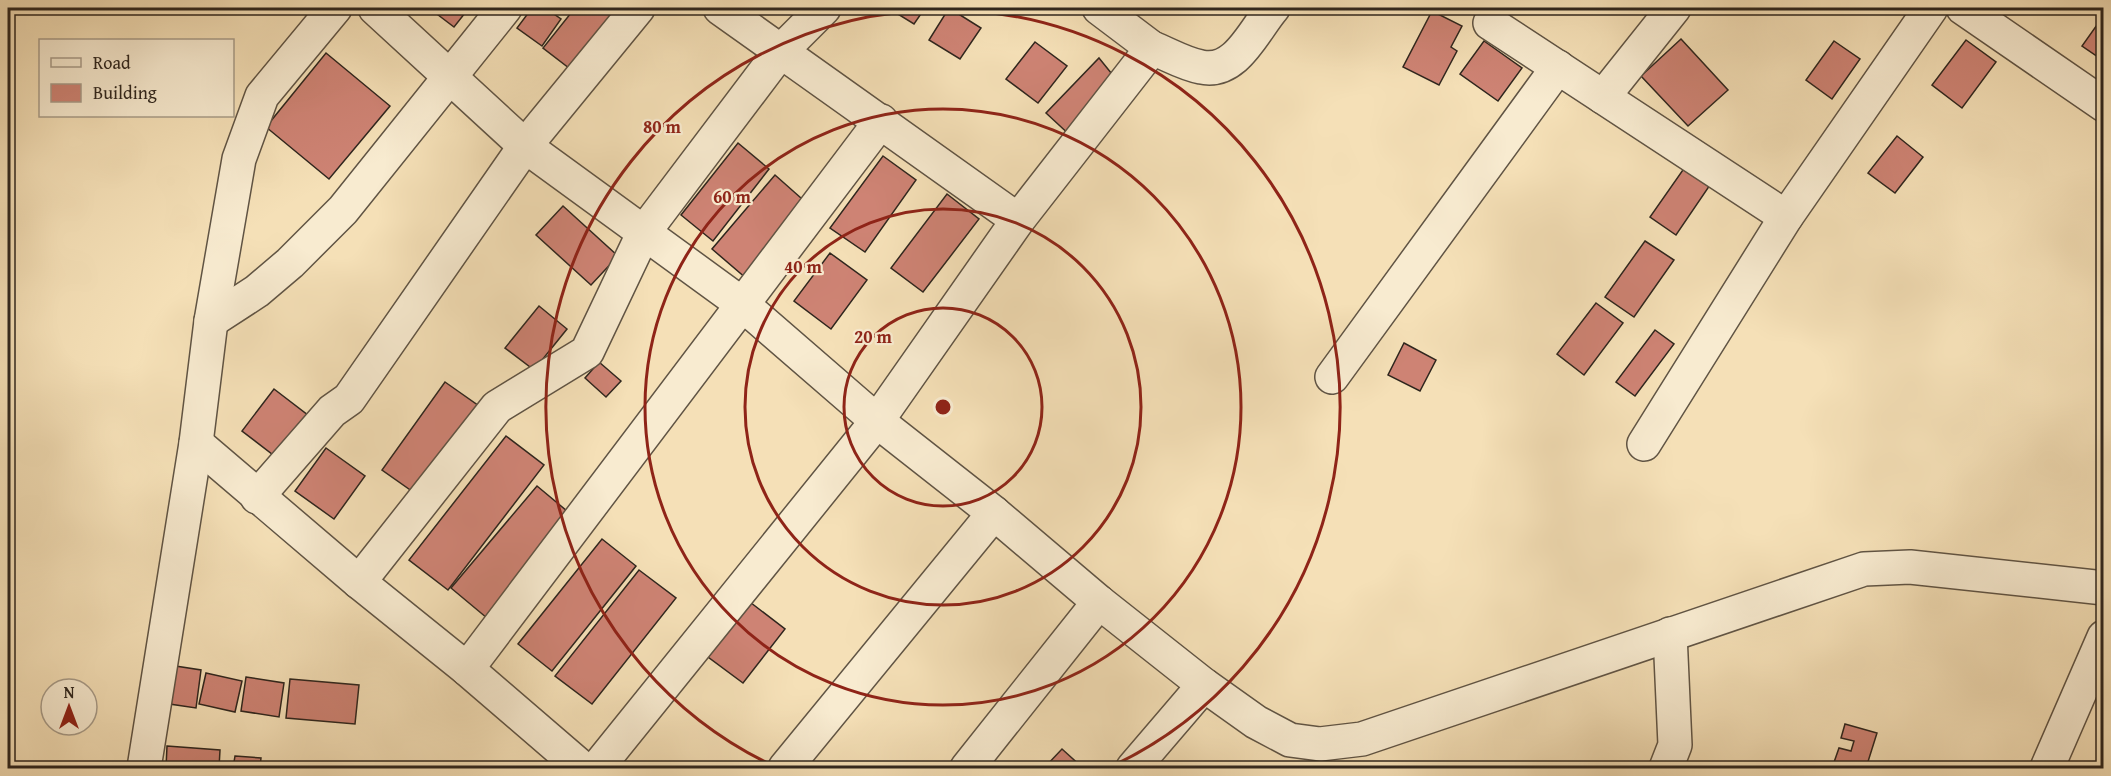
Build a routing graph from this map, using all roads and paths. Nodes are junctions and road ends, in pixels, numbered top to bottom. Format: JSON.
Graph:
{"nodes":[{"id":1,"x":335,"y":8,"type":"edge"},
{"id":2,"x":375,"y":8,"type":"edge"},
{"id":3,"x":505,"y":8,"type":"edge"},
{"id":4,"x":638,"y":8,"type":"edge"},
{"id":5,"x":720,"y":8,"type":"edge"},
{"id":6,"x":824,"y":8,"type":"edge"},
{"id":7,"x":1099,"y":8,"type":"edge"},
{"id":8,"x":1273,"y":8,"type":"edge"},
{"id":9,"x":1674,"y":8,"type":"edge"},
{"id":10,"x":1931,"y":8,"type":"edge"},
{"id":11,"x":1963,"y":8,"type":"edge"},
{"id":12,"x":1490,"y":23,"type":"dead end"},
{"id":13,"x":1152,"y":48,"type":"junction"},
{"id":14,"x":780,"y":52,"type":"junction"},
{"id":15,"x":1557,"y":67,"type":"junction"},
{"id":16,"x":450,"y":75,"type":"junction"},
{"id":17,"x":1603,"y":97,"type":"junction"},
{"id":18,"x":2103,"y":105,"type":"edge"},
{"id":19,"x":881,"y":121,"type":"junction"},
{"id":20,"x":525,"y":146,"type":"junction"},
{"id":21,"x":1786,"y":217,"type":"junction"},
{"id":22,"x":1018,"y":220,"type":"junction"},
{"id":23,"x":644,"y":232,"type":"junction"},
{"id":24,"x":742,"y":304,"type":"junction"},
{"id":25,"x":211,"y":321,"type":"junction"},
{"id":26,"x":1332,"y":377,"type":"dead end"},
{"id":27,"x":877,"y":421,"type":"junction"},
{"id":28,"x":196,"y":443,"type":"junction"},
{"id":29,"x":1644,"y":444,"type":"dead end"},
{"id":30,"x":258,"y":497,"type":"junction"},
{"id":31,"x":994,"y":513,"type":"junction"},
{"id":32,"x":359,"y":582,"type":"junction"},
{"id":33,"x":2103,"y":588,"type":"edge"},
{"id":34,"x":1099,"y":602,"type":"junction"},
{"id":35,"x":1670,"y":634,"type":"junction"},
{"id":36,"x":2103,"y":636,"type":"edge"},
{"id":37,"x":467,"y":669,"type":"junction"},
{"id":38,"x":1204,"y":685,"type":"junction"},
{"id":39,"x":144,"y":768,"type":"edge"},
{"id":40,"x":582,"y":768,"type":"edge"},
{"id":41,"x":597,"y":768,"type":"edge"},
{"id":42,"x":785,"y":768,"type":"edge"},
{"id":43,"x":967,"y":768,"type":"edge"},
{"id":44,"x":1133,"y":768,"type":"edge"},
{"id":45,"x":1665,"y":768,"type":"edge"},
{"id":46,"x":2047,"y":768,"type":"edge"}],
"edges":[{"from":1,"to":25,"type":"street"},
{"from":2,"to":16,"type":"street"},
{"from":3,"to":16,"type":"street"},
{"from":4,"to":20,"type":"street"},
{"from":5,"to":14,"type":"street"},
{"from":6,"to":14,"type":"street"},
{"from":7,"to":13,"type":"street"},
{"from":8,"to":13,"type":"street"},
{"from":9,"to":17,"type":"street"},
{"from":10,"to":21,"type":"street"},
{"from":11,"to":18,"type":"street"},
{"from":12,"to":15,"type":"street"},
{"from":13,"to":22,"type":"street"},
{"from":14,"to":19,"type":"street"},
{"from":14,"to":23,"type":"street"},
{"from":15,"to":17,"type":"street"},
{"from":15,"to":26,"type":"street"},
{"from":16,"to":20,"type":"street"},
{"from":16,"to":25,"type":"street"},
{"from":17,"to":21,"type":"street"},
{"from":19,"to":22,"type":"street"},
{"from":19,"to":24,"type":"street"},
{"from":20,"to":23,"type":"street"},
{"from":20,"to":30,"type":"street"},
{"from":21,"to":29,"type":"street"},
{"from":22,"to":27,"type":"street"},
{"from":23,"to":24,"type":"street"},
{"from":23,"to":32,"type":"street"},
{"from":24,"to":27,"type":"street"},
{"from":24,"to":37,"type":"street"},
{"from":25,"to":28,"type":"street"},
{"from":27,"to":31,"type":"street"},
{"from":27,"to":41,"type":"street"},
{"from":28,"to":30,"type":"street"},
{"from":28,"to":39,"type":"street"},
{"from":30,"to":32,"type":"street"},
{"from":31,"to":34,"type":"street"},
{"from":31,"to":42,"type":"street"},
{"from":32,"to":37,"type":"street"},
{"from":33,"to":35,"type":"street"},
{"from":34,"to":38,"type":"street"},
{"from":34,"to":43,"type":"street"},
{"from":35,"to":38,"type":"street"},
{"from":35,"to":45,"type":"street"},
{"from":36,"to":46,"type":"street"},
{"from":37,"to":40,"type":"street"},
{"from":38,"to":44,"type":"street"}]}
